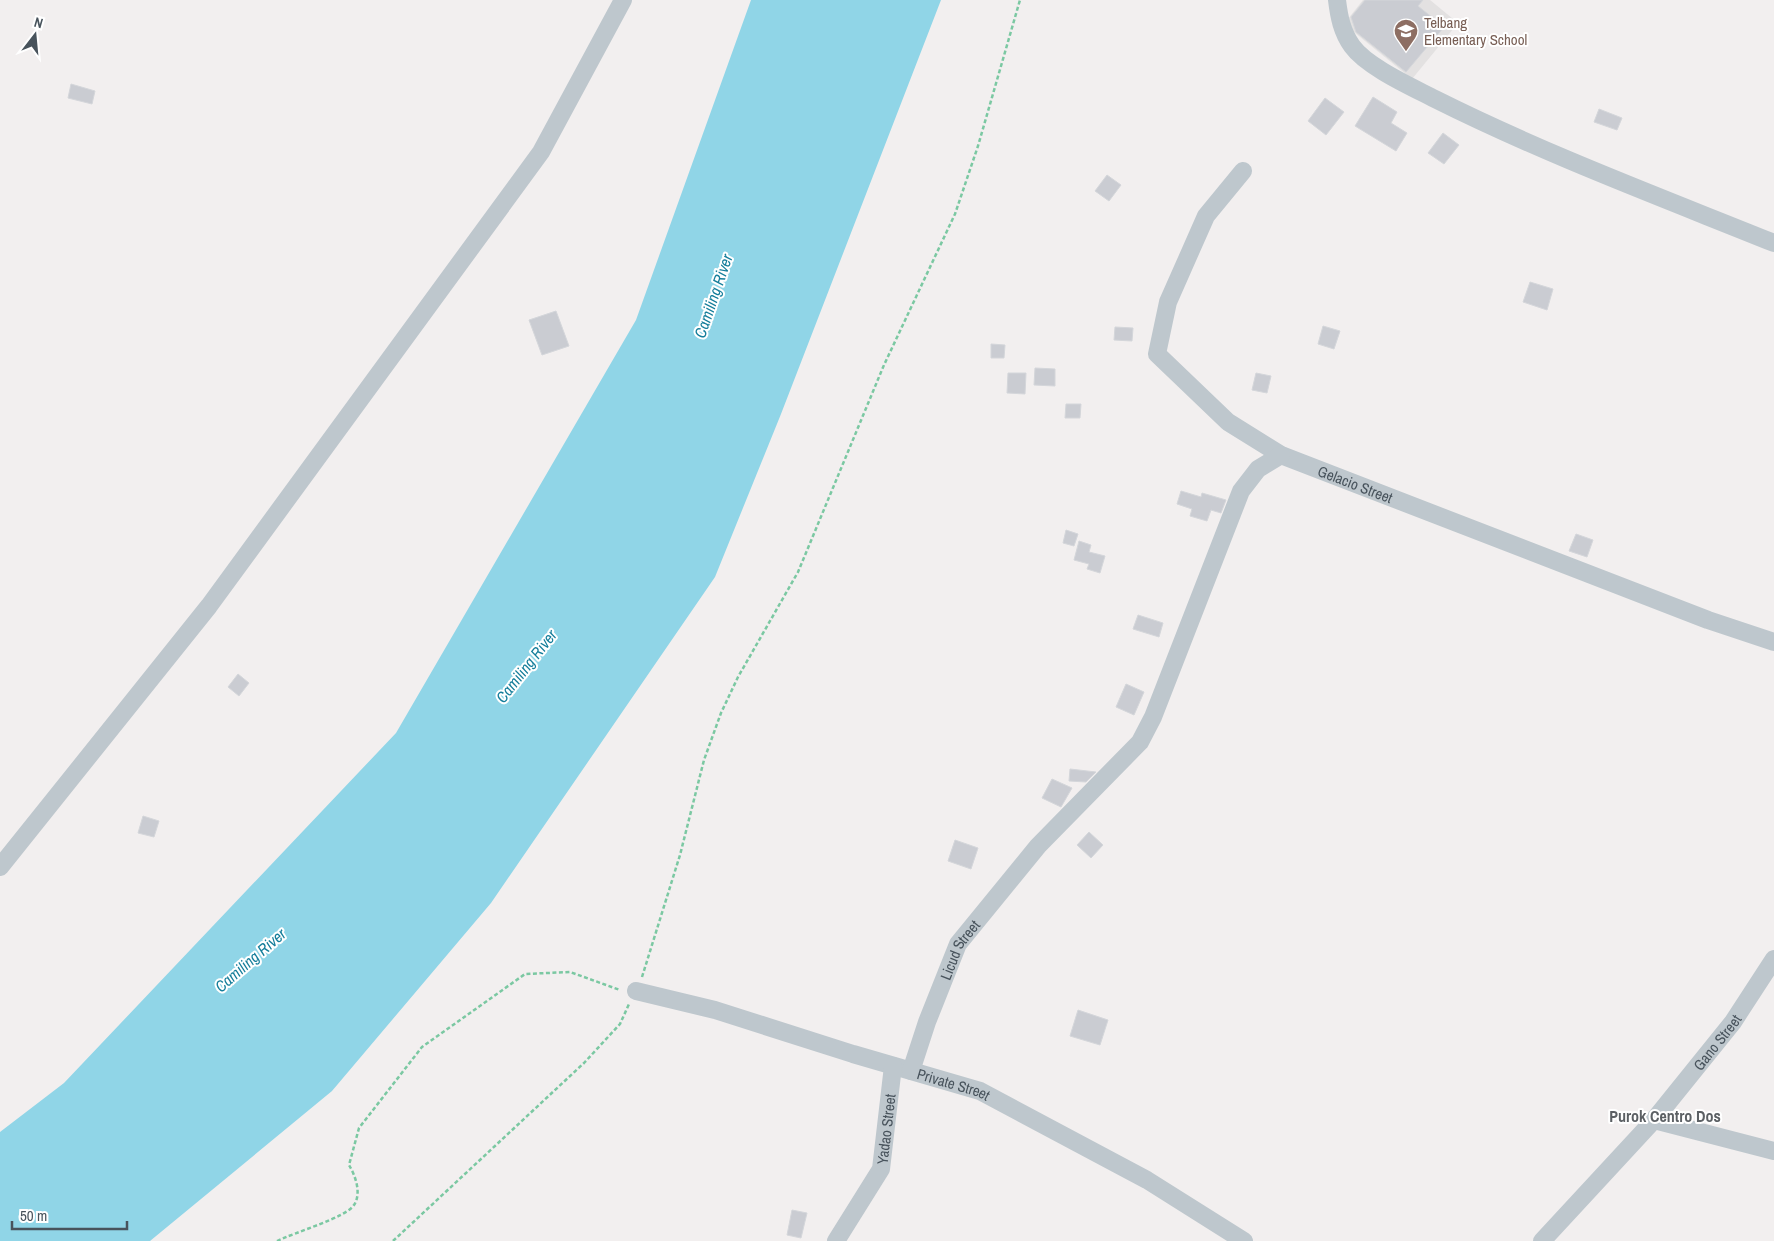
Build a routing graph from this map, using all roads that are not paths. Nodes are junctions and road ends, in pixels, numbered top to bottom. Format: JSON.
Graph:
{"nodes":[{"id":1,"x":623,"y":0,"type":"edge"},
{"id":2,"x":1337,"y":0,"type":"edge"},
{"id":3,"x":1243,"y":171,"type":"dead end"},
{"id":4,"x":1774,"y":242,"type":"edge"},
{"id":5,"x":1281,"y":455,"type":"junction"},
{"id":6,"x":1774,"y":642,"type":"edge"},
{"id":7,"x":0,"y":867,"type":"edge"},
{"id":8,"x":1774,"y":959,"type":"edge"},
{"id":9,"x":634,"y":994,"type":"road end"},
{"id":10,"x":893,"y":1066,"type":"junction"},
{"id":11,"x":910,"y":1071,"type":"junction"},
{"id":12,"x":1654,"y":1120,"type":"junction"},
{"id":13,"x":1774,"y":1151,"type":"edge"},
{"id":14,"x":1552,"y":1238,"type":"edge"},
{"id":15,"x":836,"y":1241,"type":"edge"},
{"id":16,"x":1244,"y":1241,"type":"edge"}],
"edges":[{"from":1,"to":7,"type":"street"},
{"from":2,"to":4,"type":"street"},
{"from":3,"to":5,"type":"street","name":"Gelacio Street"},
{"from":5,"to":6,"type":"street","name":"Gelacio Street"},
{"from":5,"to":11,"type":"street","name":"Licud Street"},
{"from":8,"to":12,"type":"street","name":"Gano Street"},
{"from":9,"to":10,"type":"street","name":"Private Street"},
{"from":10,"to":11,"type":"street","name":"Private Street"},
{"from":10,"to":15,"type":"street","name":"Yadao Street"},
{"from":11,"to":16,"type":"street","name":"Private Street"},
{"from":12,"to":13,"type":"street"},
{"from":12,"to":14,"type":"street","name":"Gano Street"}]}
